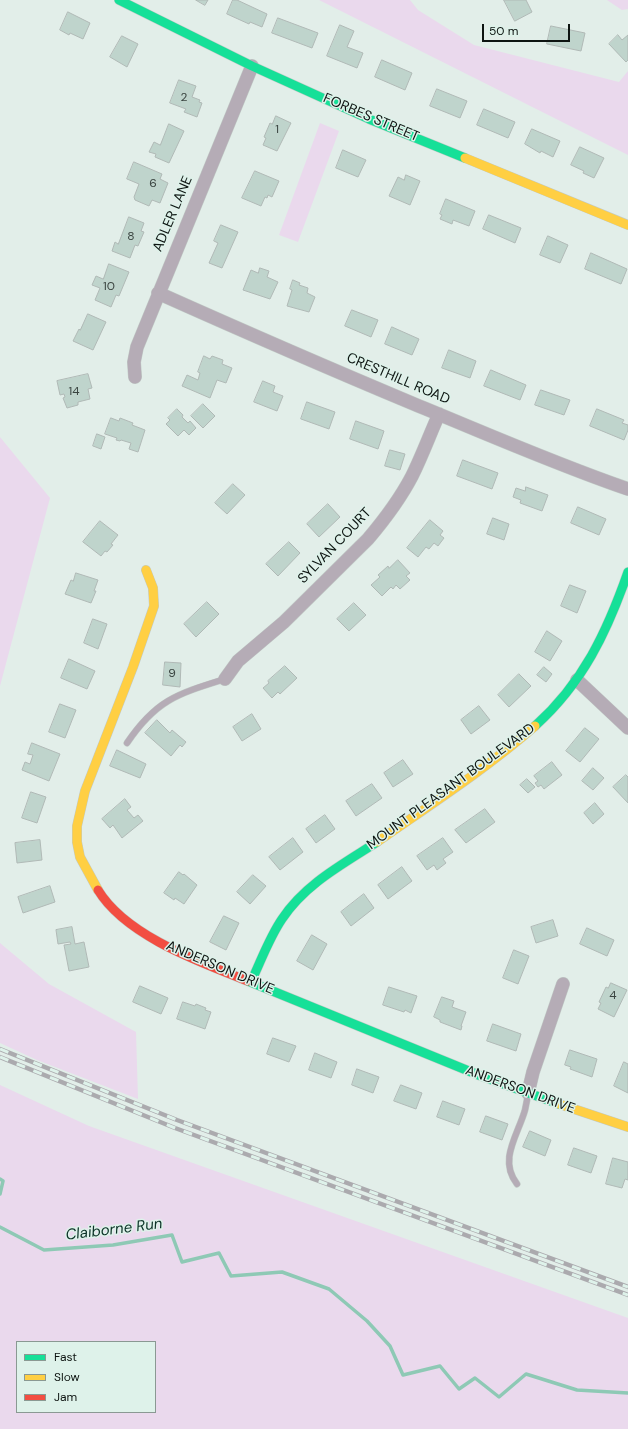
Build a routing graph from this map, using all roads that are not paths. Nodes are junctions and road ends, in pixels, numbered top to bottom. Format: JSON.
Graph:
{"nodes":[{"id":1,"x":119,"y":0,"type":"edge"},
{"id":2,"x":252,"y":66,"type":"junction"},
{"id":3,"x":628,"y":225,"type":"edge"},
{"id":4,"x":158,"y":294,"type":"junction"},
{"id":5,"x":135,"y":378,"type":"dead end"},
{"id":6,"x":438,"y":414,"type":"junction"},
{"id":7,"x":628,"y":489,"type":"edge"},
{"id":8,"x":146,"y":570,"type":"dead end"},
{"id":9,"x":628,"y":572,"type":"edge"},
{"id":10,"x":225,"y":678,"type":"joint"},
{"id":11,"x":577,"y":680,"type":"junction"},
{"id":12,"x":628,"y":728,"type":"edge"},
{"id":13,"x":127,"y":743,"type":"dead end"},
{"id":14,"x":251,"y":982,"type":"junction"},
{"id":15,"x":563,"y":984,"type":"dead end"},
{"id":16,"x":528,"y":1093,"type":"junction"},
{"id":17,"x":628,"y":1127,"type":"edge"},
{"id":18,"x":517,"y":1184,"type":"dead end"}],
"edges":[{"from":1,"to":2,"type":"street","name":"FORBES STREET"},
{"from":2,"to":3,"type":"street","name":"FORBES STREET"},
{"from":2,"to":4,"type":"street","name":"ADLER LANE"},
{"from":4,"to":5,"type":"street","name":"ADLER LANE"},
{"from":4,"to":6,"type":"street","name":"CRESTHILL ROAD"},
{"from":6,"to":7,"type":"street","name":"CRESTHILL ROAD"},
{"from":6,"to":10,"type":"street","name":"SYLVAN COURT"},
{"from":8,"to":14,"type":"street","name":"ANDERSON DRIVE"},
{"from":9,"to":11,"type":"street","name":"MOUNT PLEASANT BOULEVARD"},
{"from":10,"to":13,"type":"lane"},
{"from":11,"to":12,"type":"street"},
{"from":11,"to":14,"type":"street","name":"MOUNT PLEASANT BOULEVARD"},
{"from":14,"to":16,"type":"street","name":"ANDERSON DRIVE"},
{"from":15,"to":16,"type":"street"},
{"from":16,"to":17,"type":"street","name":"ANDERSON DRIVE"},
{"from":16,"to":18,"type":"lane"}]}
